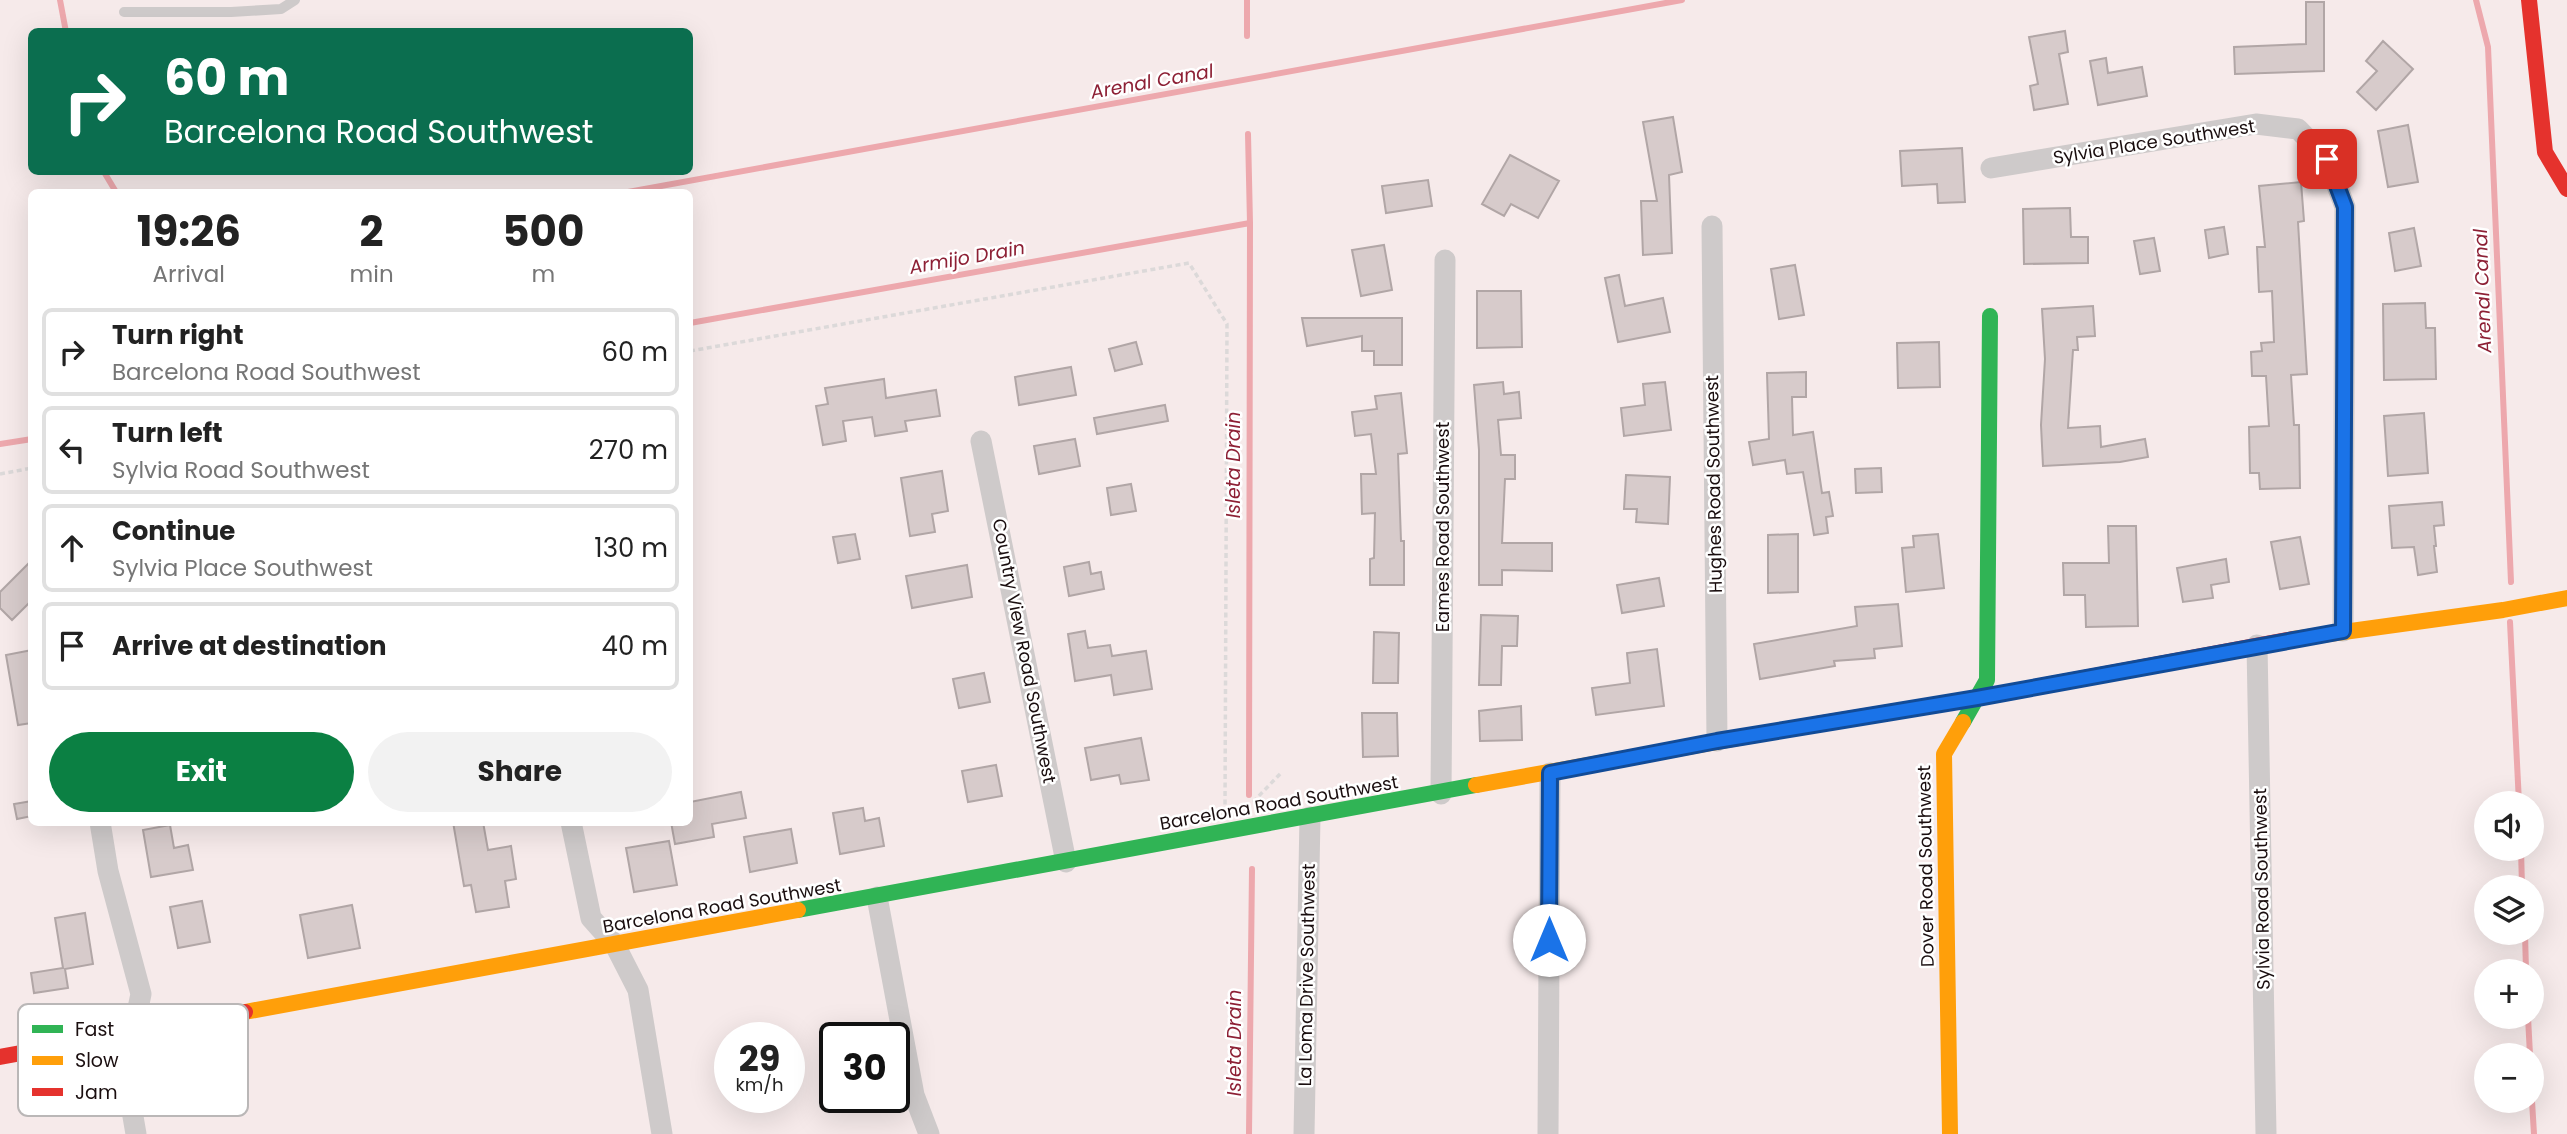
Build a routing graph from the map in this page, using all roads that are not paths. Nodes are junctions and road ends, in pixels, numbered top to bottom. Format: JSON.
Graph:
{"nodes":[{"id":1,"x":295,"y":0,"type":"edge"},
{"id":2,"x":2529,"y":0,"type":"edge"},
{"id":3,"x":124,"y":12,"type":"dead end"},
{"id":4,"x":1991,"y":168,"type":"dead end"},
{"id":5,"x":2567,"y":188,"type":"edge"},
{"id":6,"x":2567,"y":201,"type":"edge"},
{"id":7,"x":1712,"y":226,"type":"dead end"},
{"id":8,"x":1446,"y":260,"type":"dead end"},
{"id":9,"x":1990,"y":316,"type":"dead end"},
{"id":10,"x":981,"y":441,"type":"dead end"},
{"id":11,"x":2567,"y":598,"type":"edge"},
{"id":12,"x":2343,"y":631,"type":"junction"},
{"id":13,"x":2257,"y":645,"type":"junction"},
{"id":14,"x":1977,"y":698,"type":"junction"},
{"id":15,"x":1717,"y":741,"type":"junction"},
{"id":16,"x":1550,"y":773,"type":"junction"},
{"id":17,"x":1441,"y":794,"type":"junction"},
{"id":18,"x":1310,"y":817,"type":"junction"},
{"id":19,"x":101,"y":826,"type":"edge"},
{"id":20,"x":572,"y":826,"type":"edge"},
{"id":21,"x":1066,"y":862,"type":"junction"},
{"id":22,"x":877,"y":897,"type":"junction"},
{"id":23,"x":615,"y":945,"type":"junction"},
{"id":24,"x":139,"y":1004,"type":"edge"},
{"id":25,"x":248,"y":1012,"type":"edge"},
{"id":26,"x":18,"y":1054,"type":"edge"},
{"id":27,"x":0,"y":1057,"type":"edge"},
{"id":28,"x":133,"y":1116,"type":"edge"},
{"id":29,"x":136,"y":1134,"type":"edge"},
{"id":30,"x":662,"y":1134,"type":"edge"},
{"id":31,"x":929,"y":1134,"type":"edge"},
{"id":32,"x":1304,"y":1134,"type":"edge"},
{"id":33,"x":1548,"y":1134,"type":"edge"},
{"id":34,"x":1950,"y":1134,"type":"edge"},
{"id":35,"x":2266,"y":1134,"type":"edge"}],
"edges":[{"from":1,"to":3,"type":"lane"},
{"from":2,"to":5,"type":"street"},
{"from":4,"to":12,"type":"street","name":"Sylvia Place Southwest"},
{"from":5,"to":6,"type":"street"},
{"from":7,"to":15,"type":"street","name":"Hughes Road Southwest"},
{"from":8,"to":17,"type":"street","name":"Eames Road Southwest"},
{"from":9,"to":14,"type":"street","name":"Dover Road Southwest"},
{"from":10,"to":21,"type":"street","name":"Country View Road Southwest"},
{"from":11,"to":12,"type":"street","name":"Barcelona Road Southwest"},
{"from":12,"to":13,"type":"street","name":"Barcelona Road Southwest"},
{"from":13,"to":14,"type":"street","name":"Barcelona Road Southwest"},
{"from":13,"to":35,"type":"street","name":"Sylvia Road Southwest"},
{"from":14,"to":15,"type":"street","name":"Barcelona Road Southwest"},
{"from":14,"to":34,"type":"street","name":"Dover Road Southwest"},
{"from":15,"to":16,"type":"street","name":"Barcelona Road Southwest"},
{"from":16,"to":17,"type":"street","name":"Barcelona Road Southwest"},
{"from":16,"to":33,"type":"street"},
{"from":17,"to":18,"type":"street","name":"Barcelona Road Southwest"},
{"from":18,"to":21,"type":"street","name":"Barcelona Road Southwest"},
{"from":18,"to":32,"type":"street","name":"La Loma Drive Southwest"},
{"from":19,"to":24,"type":"street"},
{"from":20,"to":23,"type":"street"},
{"from":21,"to":22,"type":"street","name":"Barcelona Road Southwest"},
{"from":22,"to":23,"type":"street","name":"Barcelona Road Southwest"},
{"from":22,"to":31,"type":"street"},
{"from":23,"to":25,"type":"street","name":"Barcelona Road Southwest"},
{"from":23,"to":30,"type":"street"},
{"from":26,"to":27,"type":"street","name":"Barcelona Road Southwest"},
{"from":28,"to":29,"type":"street"}]}
